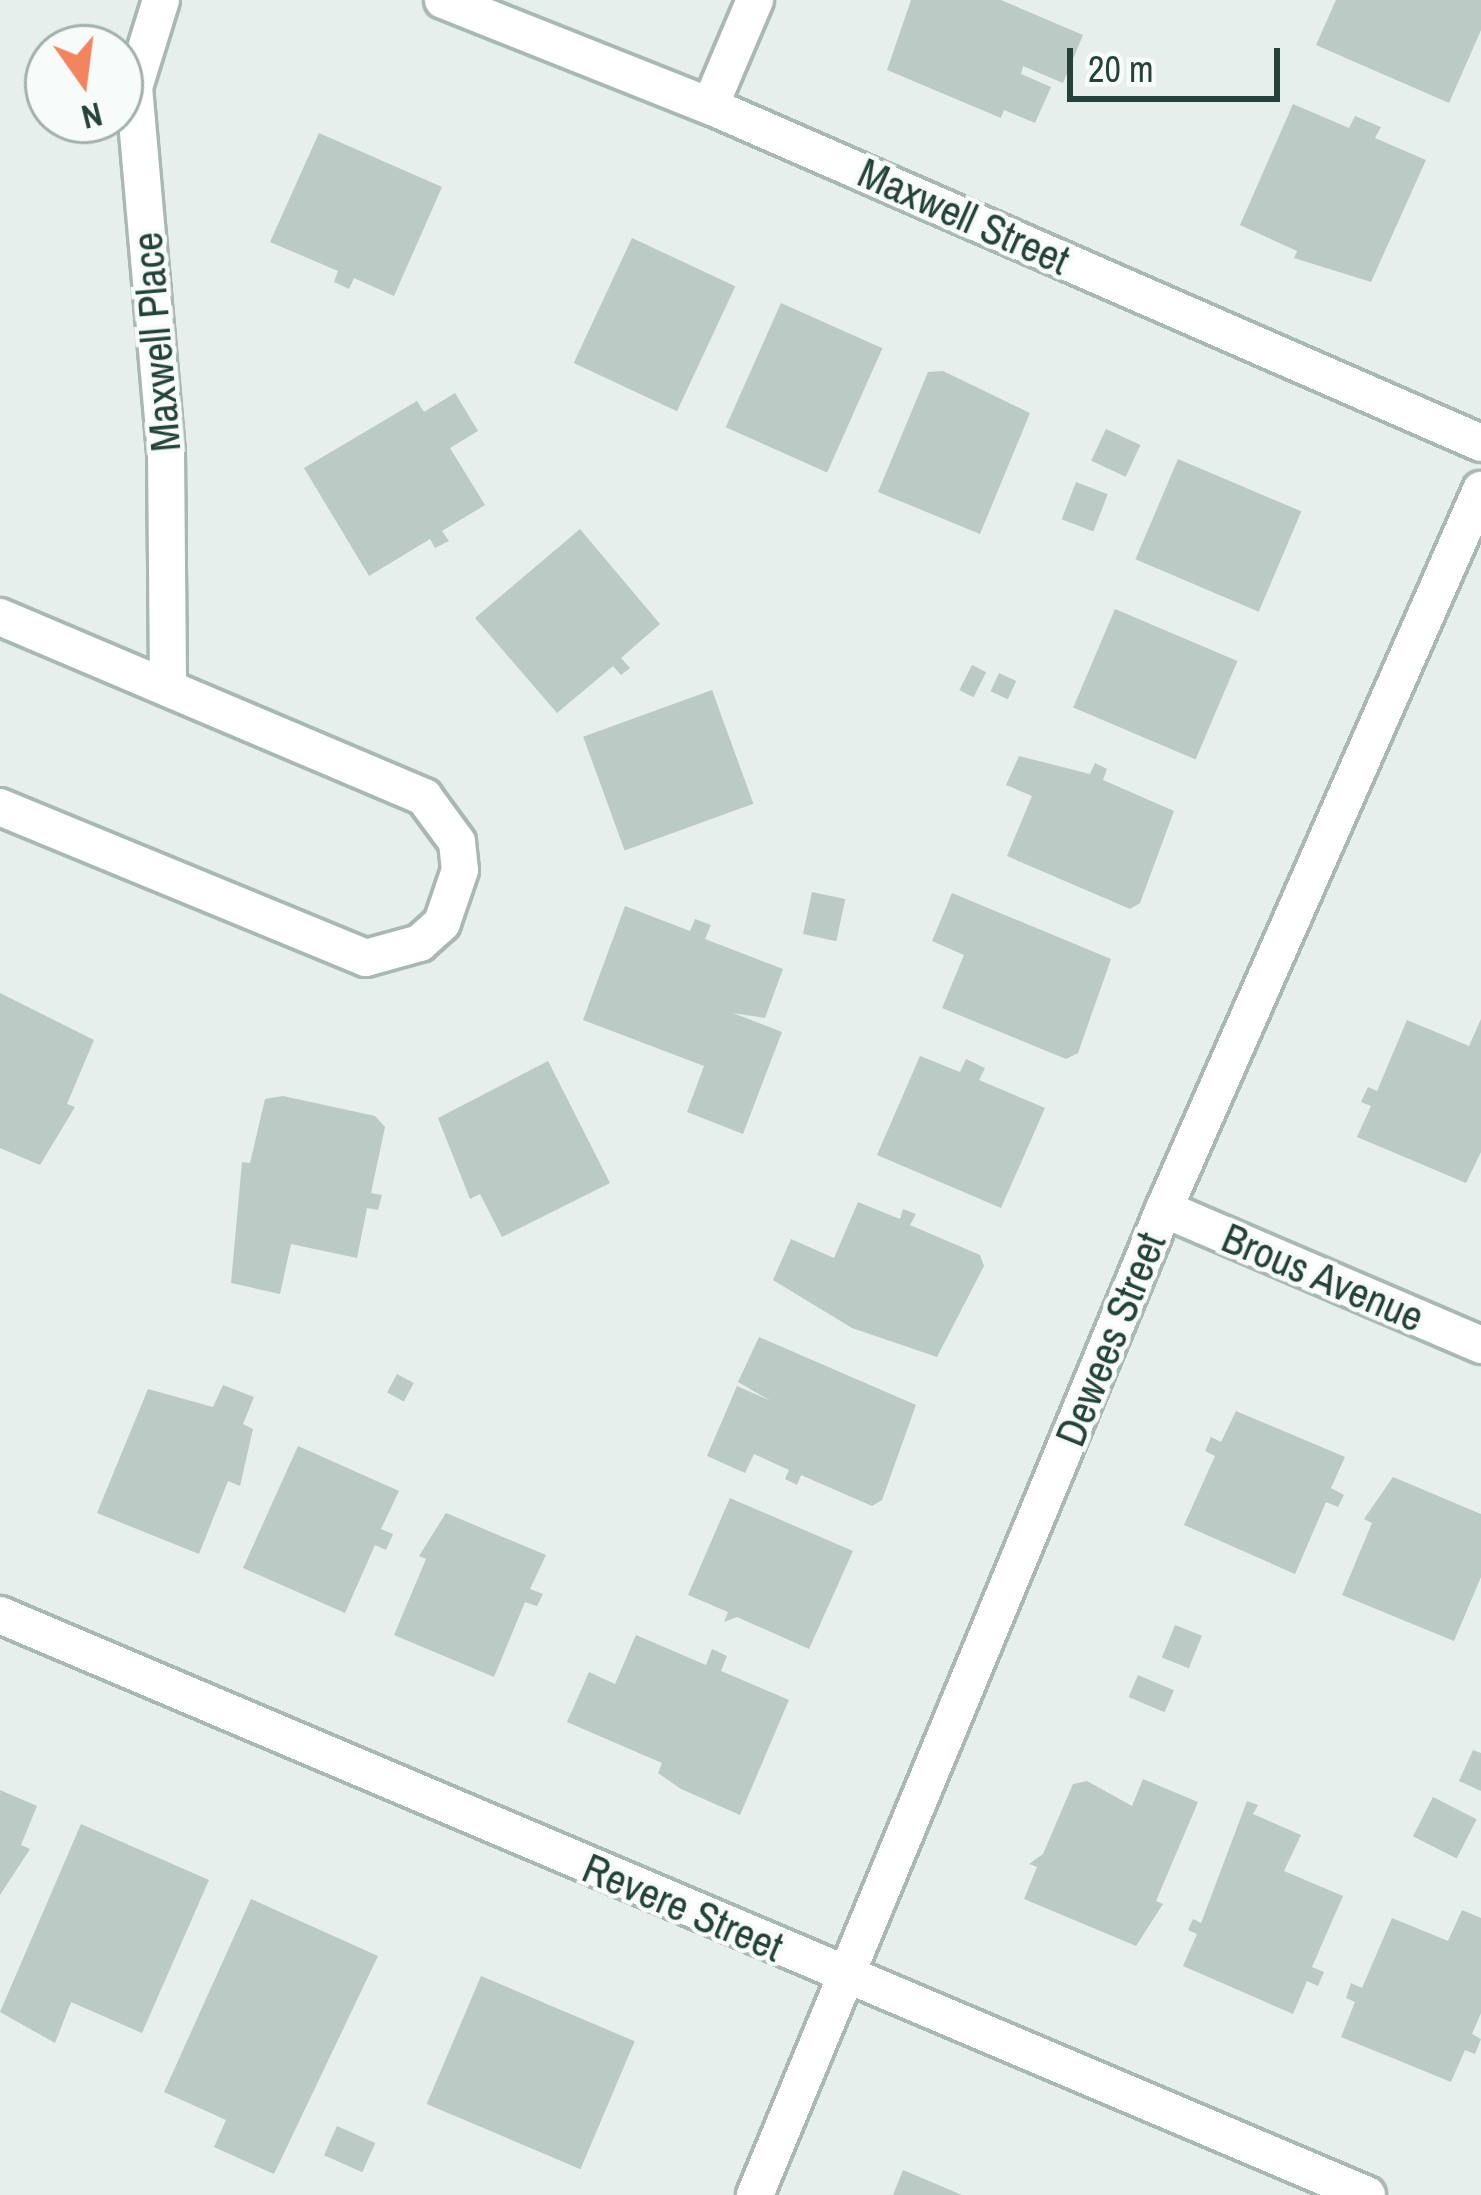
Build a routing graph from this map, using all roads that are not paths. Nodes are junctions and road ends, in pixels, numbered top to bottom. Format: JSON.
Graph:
{"nodes":[{"id":1,"x":161,"y":0,"type":"edge"},
{"id":2,"x":443,"y":0,"type":"edge"},
{"id":3,"x":755,"y":0,"type":"edge"},
{"id":4,"x":710,"y":106,"type":"junction"},
{"id":5,"x":1481,"y":442,"type":"edge"},
{"id":6,"x":1481,"y":490,"type":"edge"},
{"id":7,"x":0,"y":617,"type":"edge"},
{"id":8,"x":168,"y":688,"type":"junction"},
{"id":9,"x":0,"y":807,"type":"edge"},
{"id":10,"x":1164,"y":1209,"type":"junction"},
{"id":11,"x":1481,"y":1345,"type":"edge"},
{"id":12,"x":0,"y":1616,"type":"edge"},
{"id":13,"x":846,"y":1976,"type":"junction"},
{"id":14,"x":755,"y":2195,"type":"edge"},
{"id":15,"x":1367,"y":2195,"type":"edge"}],
"edges":[{"from":1,"to":8,"type":"street","name":"Maxwell Place"},
{"from":2,"to":4,"type":"street","name":"Maxwell Street"},
{"from":3,"to":4,"type":"street"},
{"from":4,"to":5,"type":"street","name":"Maxwell Street"},
{"from":6,"to":10,"type":"street","name":"Dewees Street"},
{"from":7,"to":8,"type":"street"},
{"from":8,"to":9,"type":"street"},
{"from":10,"to":11,"type":"street","name":"Brous Avenue"},
{"from":10,"to":13,"type":"street","name":"Dewees Street"},
{"from":12,"to":13,"type":"street","name":"Revere Street"},
{"from":13,"to":14,"type":"street","name":"Dewees Street"},
{"from":13,"to":15,"type":"street","name":"Revere Street"}]}
